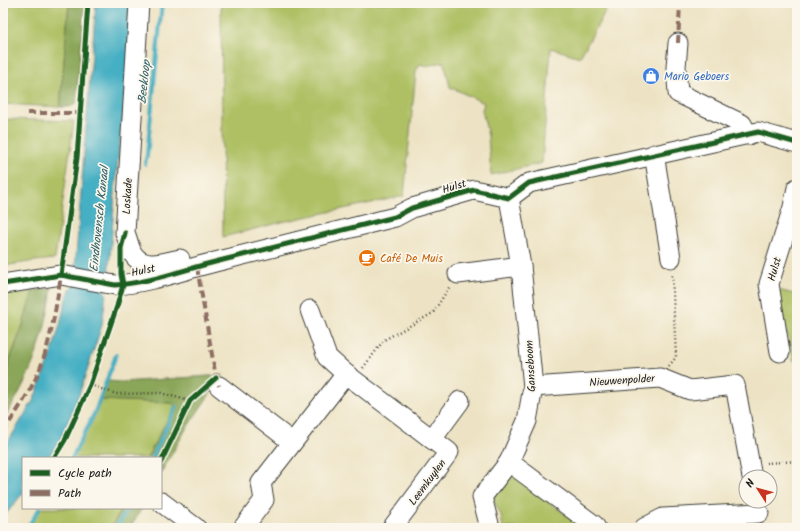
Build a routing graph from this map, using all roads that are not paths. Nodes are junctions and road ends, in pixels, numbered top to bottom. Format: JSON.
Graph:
{"nodes":[{"id":1,"x":139,"y":3,"type":"edge"},
{"id":2,"x":678,"y":43,"type":"dead end"},
{"id":3,"x":748,"y":135,"type":"junction"},
{"id":4,"x":797,"y":143,"type":"edge"},
{"id":5,"x":654,"y":154,"type":"junction"},
{"id":6,"x":797,"y":188,"type":"edge"},
{"id":7,"x":509,"y":198,"type":"junction"},
{"id":8,"x":283,"y":245,"type":"junction"},
{"id":9,"x":672,"y":258,"type":"road end"},
{"id":10,"x":521,"y":266,"type":"junction"},
{"id":11,"x":458,"y":274,"type":"road end"},
{"id":12,"x":3,"y":284,"type":"edge"},
{"id":13,"x":310,"y":310,"type":"dead end"},
{"id":14,"x":780,"y":352,"type":"dead end"},
{"id":15,"x":350,"y":377,"type":"junction"},
{"id":16,"x":219,"y":386,"type":"dead end"},
{"id":17,"x":533,"y":387,"type":"junction"},
{"id":18,"x":460,"y":401,"type":"dead end"},
{"id":19,"x":432,"y":439,"type":"junction"},
{"id":20,"x":292,"y":442,"type":"junction"},
{"id":21,"x":509,"y":462,"type":"junction"},
{"id":22,"x":751,"y":469,"type":"edge"},
{"id":23,"x":162,"y":503,"type":"edge"},
{"id":24,"x":759,"y":514,"type":"edge"},
{"id":25,"x":196,"y":528,"type":"edge"},
{"id":26,"x":243,"y":528,"type":"edge"},
{"id":27,"x":392,"y":528,"type":"edge"},
{"id":28,"x":486,"y":528,"type":"edge"},
{"id":29,"x":596,"y":528,"type":"edge"},
{"id":30,"x":644,"y":528,"type":"edge"}],
"edges":[{"from":1,"to":8,"type":"street","name":"Loskade"},
{"from":2,"to":3,"type":"street"},
{"from":3,"to":4,"type":"street"},
{"from":3,"to":5,"type":"street"},
{"from":5,"to":7,"type":"street"},
{"from":5,"to":9,"type":"street"},
{"from":6,"to":14,"type":"street","name":"Hulst"},
{"from":7,"to":8,"type":"street","name":"Hulst"},
{"from":7,"to":10,"type":"street","name":"Ganseboom"},
{"from":8,"to":12,"type":"street","name":"Hulst"},
{"from":10,"to":11,"type":"street"},
{"from":10,"to":17,"type":"street","name":"Ganseboom"},
{"from":13,"to":15,"type":"street","name":"Leemkuylen"},
{"from":15,"to":19,"type":"street","name":"Leemkuylen"},
{"from":15,"to":20,"type":"street"},
{"from":16,"to":20,"type":"street"},
{"from":17,"to":21,"type":"street","name":"Ganseboom"},
{"from":17,"to":22,"type":"street","name":"Nieuwenpolder"},
{"from":18,"to":19,"type":"street"},
{"from":19,"to":27,"type":"street","name":"Leemkuylen"},
{"from":20,"to":26,"type":"street"},
{"from":21,"to":28,"type":"street","name":"Ganseboom"},
{"from":21,"to":29,"type":"street"},
{"from":23,"to":25,"type":"street"},
{"from":24,"to":30,"type":"street"}]}
